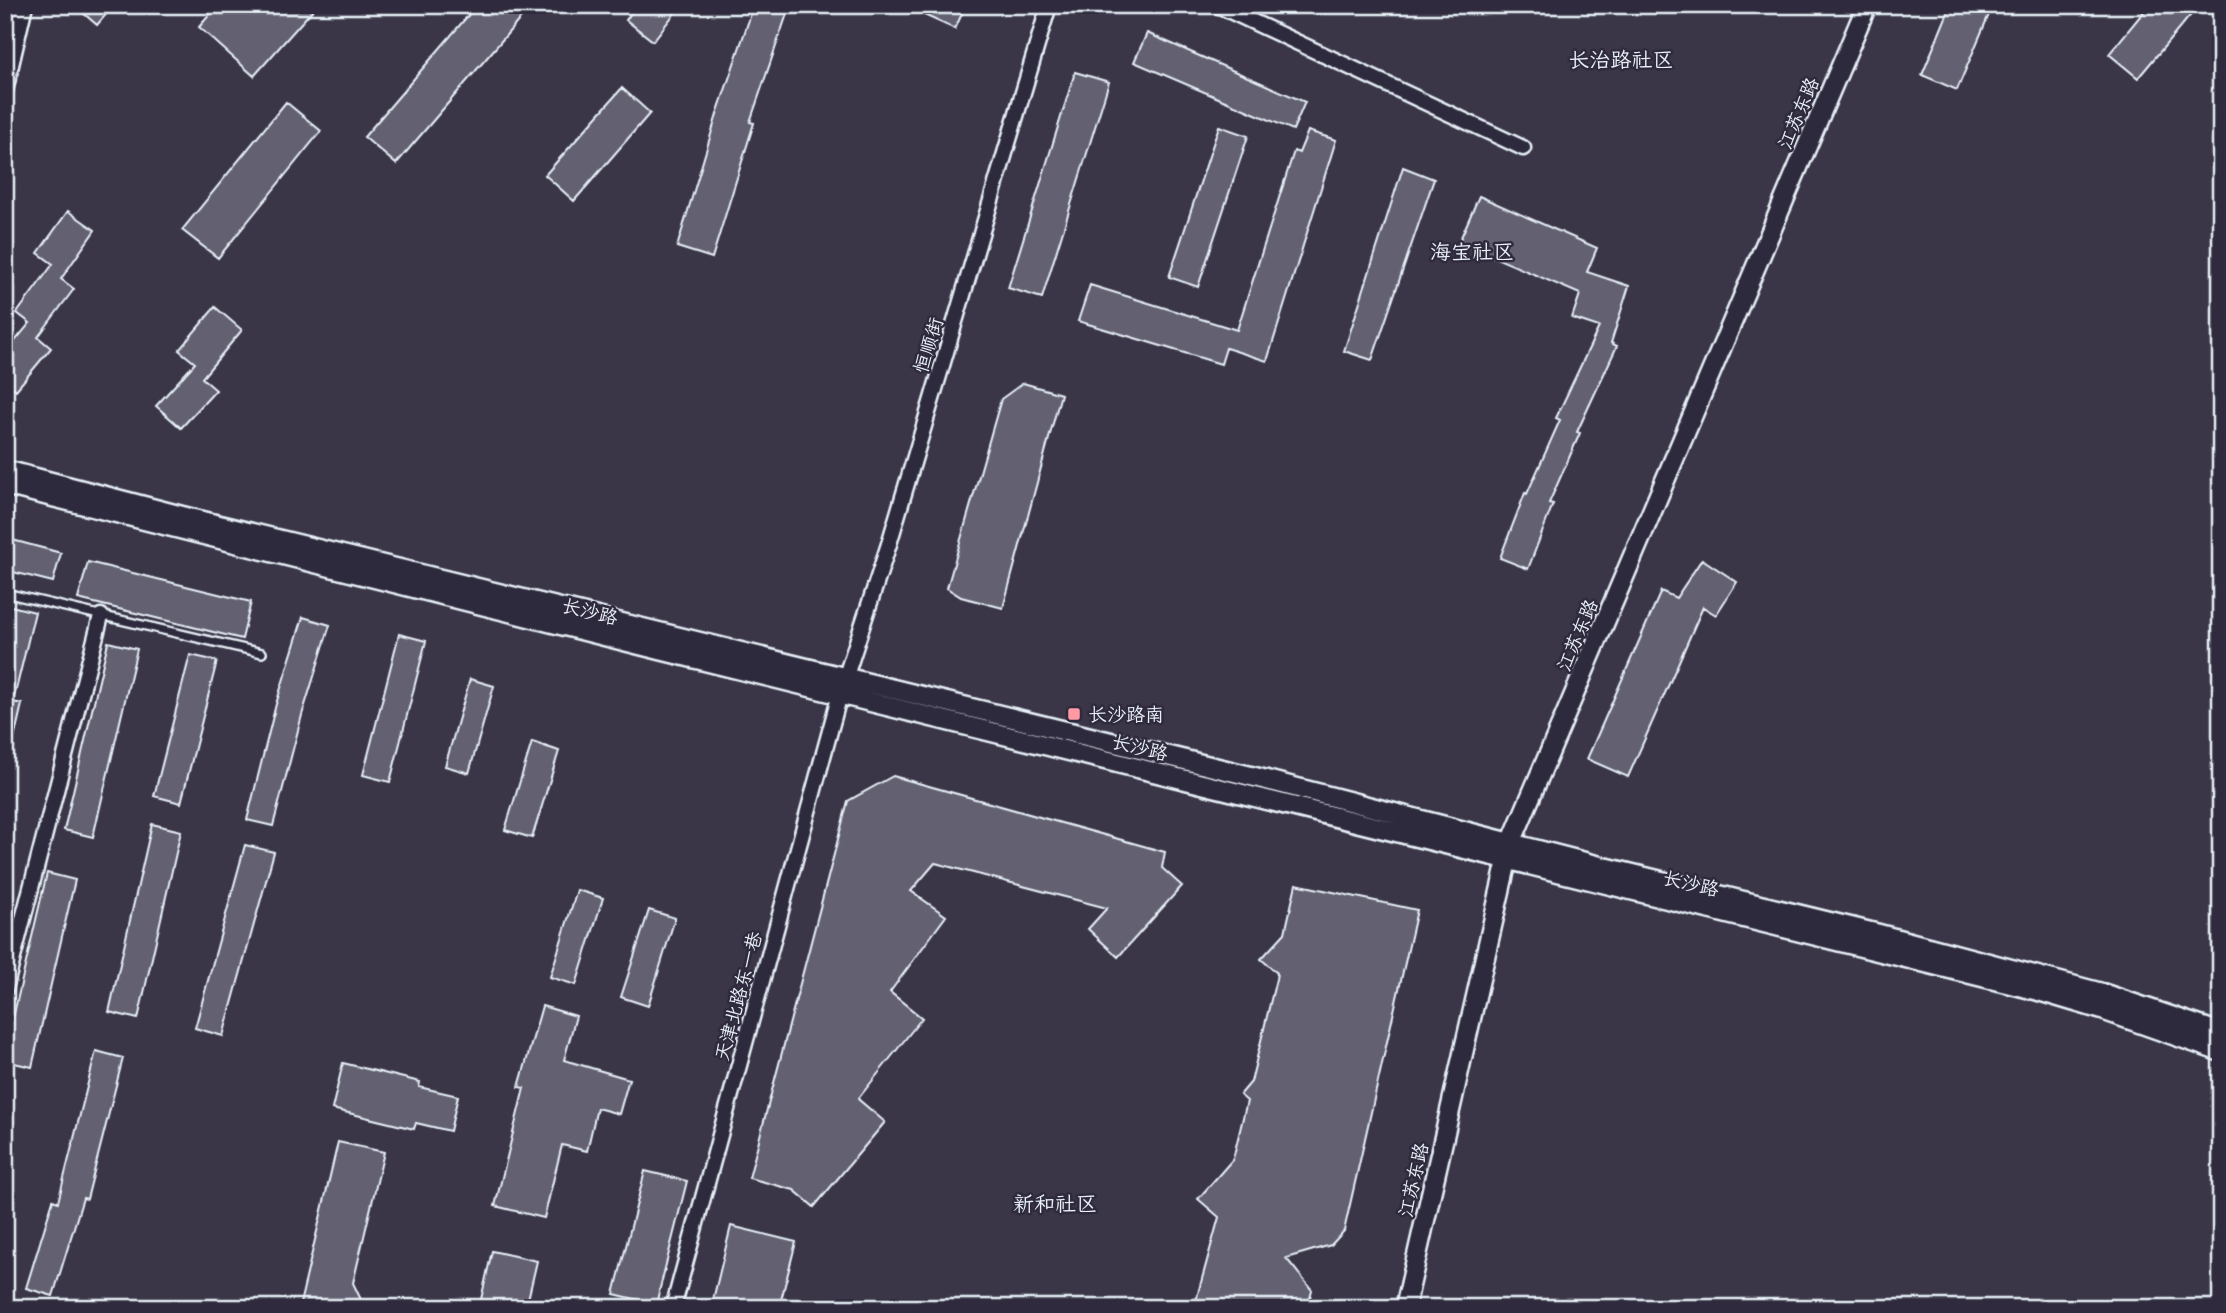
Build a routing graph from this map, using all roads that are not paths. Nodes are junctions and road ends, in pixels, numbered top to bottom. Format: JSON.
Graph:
{"nodes":[{"id":1,"x":25,"y":5,"type":"edge"},
{"id":2,"x":1049,"y":5,"type":"edge"},
{"id":3,"x":1217,"y":5,"type":"edge"},
{"id":4,"x":1867,"y":5,"type":"edge"},
{"id":5,"x":5,"y":91,"type":"edge"},
{"id":6,"x":1523,"y":148,"type":"dead end"},
{"id":7,"x":5,"y":470,"type":"edge"},
{"id":8,"x":5,"y":485,"type":"edge"},
{"id":9,"x":5,"y":593,"type":"edge"},
{"id":10,"x":101,"y":616,"type":"junction"},
{"id":11,"x":262,"y":653,"type":"dead end"},
{"id":12,"x":846,"y":677,"type":"junction"},
{"id":13,"x":840,"y":694,"type":"junction"},
{"id":14,"x":1509,"y":851,"type":"junction"},
{"id":15,"x":5,"y":989,"type":"edge"},
{"id":16,"x":2221,"y":1034,"type":"edge"},
{"id":17,"x":2221,"y":1052,"type":"edge"},
{"id":18,"x":673,"y":1308,"type":"edge"},
{"id":19,"x":1405,"y":1308,"type":"edge"}],
"edges":[{"from":1,"to":5,"type":"street"},
{"from":2,"to":12,"type":"street","name":"恒顺街"},
{"from":3,"to":6,"type":"street"},
{"from":4,"to":14,"type":"street","name":"江苏东路"},
{"from":7,"to":12,"type":"street","name":"长沙路"},
{"from":8,"to":13,"type":"street","name":"长沙路"},
{"from":9,"to":10,"type":"lane"},
{"from":10,"to":11,"type":"lane"},
{"from":10,"to":15,"type":"street"},
{"from":12,"to":13,"type":"street","name":"恒顺街"},
{"from":12,"to":14,"type":"street","name":"长沙路"},
{"from":13,"to":14,"type":"street","name":"长沙路"},
{"from":13,"to":18,"type":"street","name":"天津北路东一巷"},
{"from":14,"to":16,"type":"street","name":"长沙路"},
{"from":14,"to":17,"type":"street","name":"长沙路"},
{"from":14,"to":19,"type":"street","name":"江苏东路"}]}
